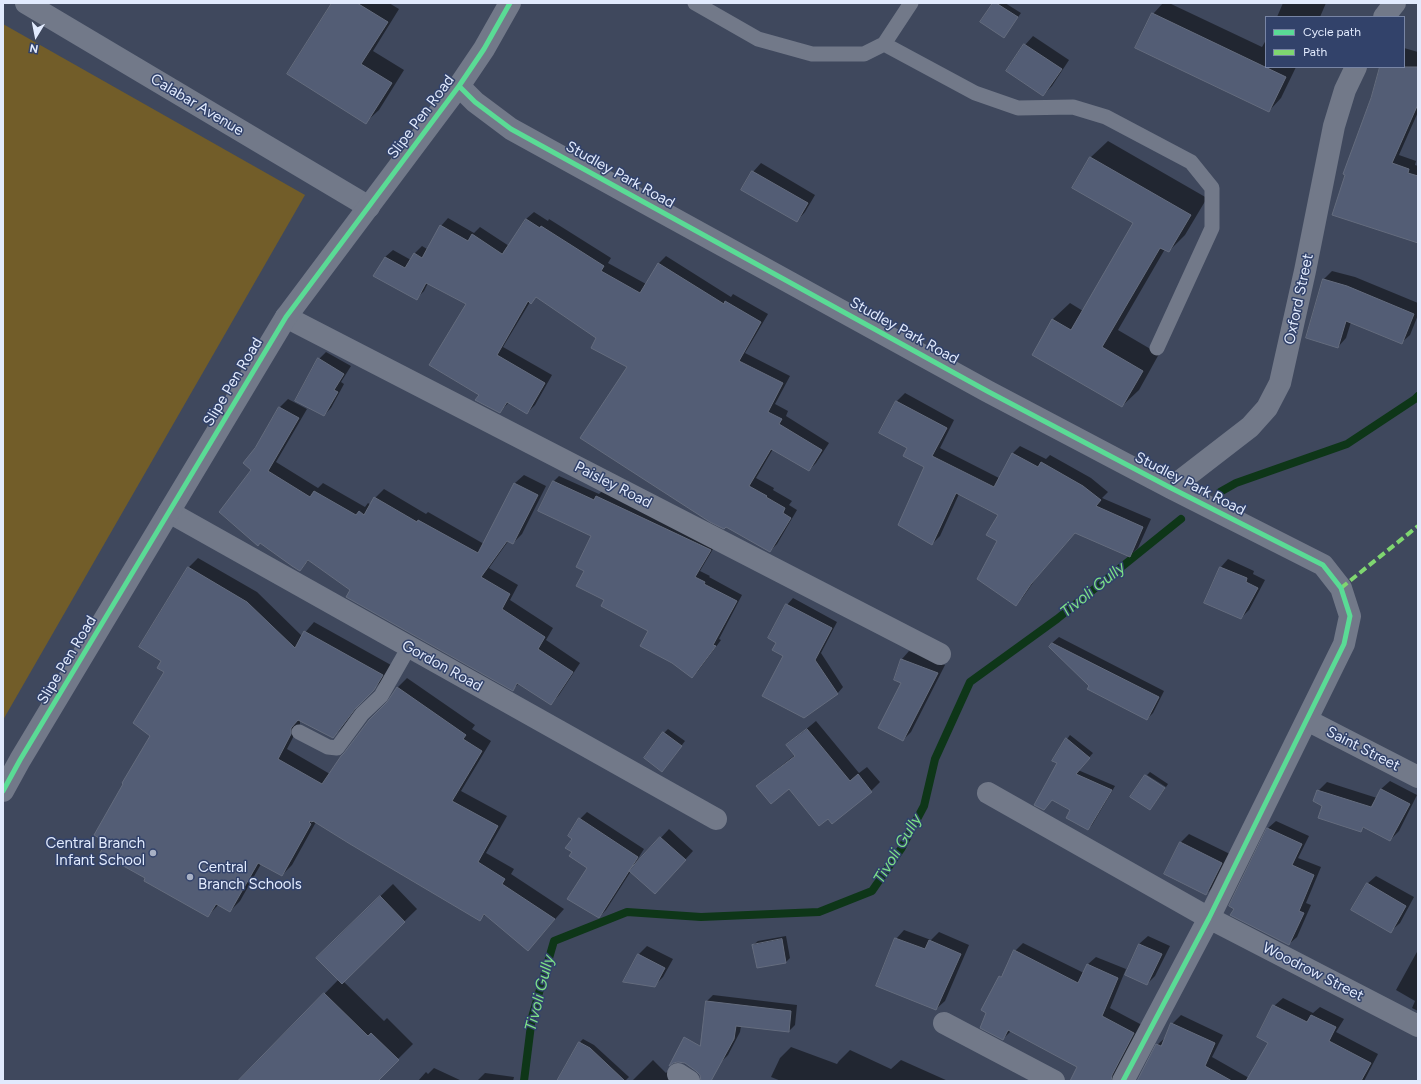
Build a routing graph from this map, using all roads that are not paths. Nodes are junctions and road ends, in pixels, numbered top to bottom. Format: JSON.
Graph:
{"nodes":[{"id":1,"x":26,"y":3,"type":"edge"},
{"id":2,"x":510,"y":3,"type":"edge"},
{"id":3,"x":696,"y":3,"type":"edge"},
{"id":4,"x":911,"y":3,"type":"edge"},
{"id":5,"x":1395,"y":3,"type":"edge"},
{"id":6,"x":1385,"y":16,"type":"edge"},
{"id":7,"x":884,"y":44,"type":"junction"},
{"id":8,"x":1356,"y":68,"type":"edge"},
{"id":9,"x":459,"y":86,"type":"junction"},
{"id":10,"x":369,"y":207,"type":"junction"},
{"id":11,"x":286,"y":317,"type":"junction"},
{"id":12,"x":1157,"y":348,"type":"dead end"},
{"id":13,"x":1171,"y":488,"type":"junction"},
{"id":14,"x":169,"y":512,"type":"junction"},
{"id":15,"x":409,"y":647,"type":"junction"},
{"id":16,"x":940,"y":654,"type":"dead end"},
{"id":17,"x":1307,"y":720,"type":"junction"},
{"id":18,"x":299,"y":732,"type":"dead end"},
{"id":19,"x":1418,"y":777,"type":"edge"},
{"id":20,"x":3,"y":791,"type":"edge"},
{"id":21,"x":988,"y":793,"type":"dead end"},
{"id":22,"x":716,"y":819,"type":"dead end"},
{"id":23,"x":1209,"y":918,"type":"junction"},
{"id":24,"x":944,"y":1023,"type":"dead end"},
{"id":25,"x":1418,"y":1026,"type":"edge"},
{"id":26,"x":1054,"y":1081,"type":"edge"},
{"id":27,"x":1123,"y":1081,"type":"edge"}],
"edges":[{"from":1,"to":10,"type":"street","name":"Calabar Avenue"},
{"from":2,"to":9,"type":"street","name":"Slipe Pen Road"},
{"from":3,"to":7,"type":"lane"},
{"from":4,"to":7,"type":"lane"},
{"from":5,"to":6,"type":"street"},
{"from":7,"to":12,"type":"lane"},
{"from":8,"to":13,"type":"street","name":"Oxford Street"},
{"from":9,"to":10,"type":"street","name":"Slipe Pen Road"},
{"from":9,"to":13,"type":"street","name":"Studley Park Road"},
{"from":10,"to":11,"type":"street","name":"Slipe Pen Road"},
{"from":11,"to":14,"type":"street","name":"Slipe Pen Road"},
{"from":11,"to":16,"type":"street","name":"Paisley Road"},
{"from":13,"to":17,"type":"street","name":"Studley Park Road"},
{"from":14,"to":15,"type":"street","name":"Gordon Road"},
{"from":14,"to":20,"type":"street","name":"Slipe Pen Road"},
{"from":15,"to":18,"type":"lane"},
{"from":15,"to":22,"type":"street","name":"Gordon Road"},
{"from":17,"to":19,"type":"street","name":"Saint Street"},
{"from":17,"to":23,"type":"street"},
{"from":21,"to":23,"type":"street","name":"Woodrow Street"},
{"from":23,"to":25,"type":"street","name":"Woodrow Street"},
{"from":23,"to":27,"type":"street"},
{"from":24,"to":26,"type":"street"}]}
